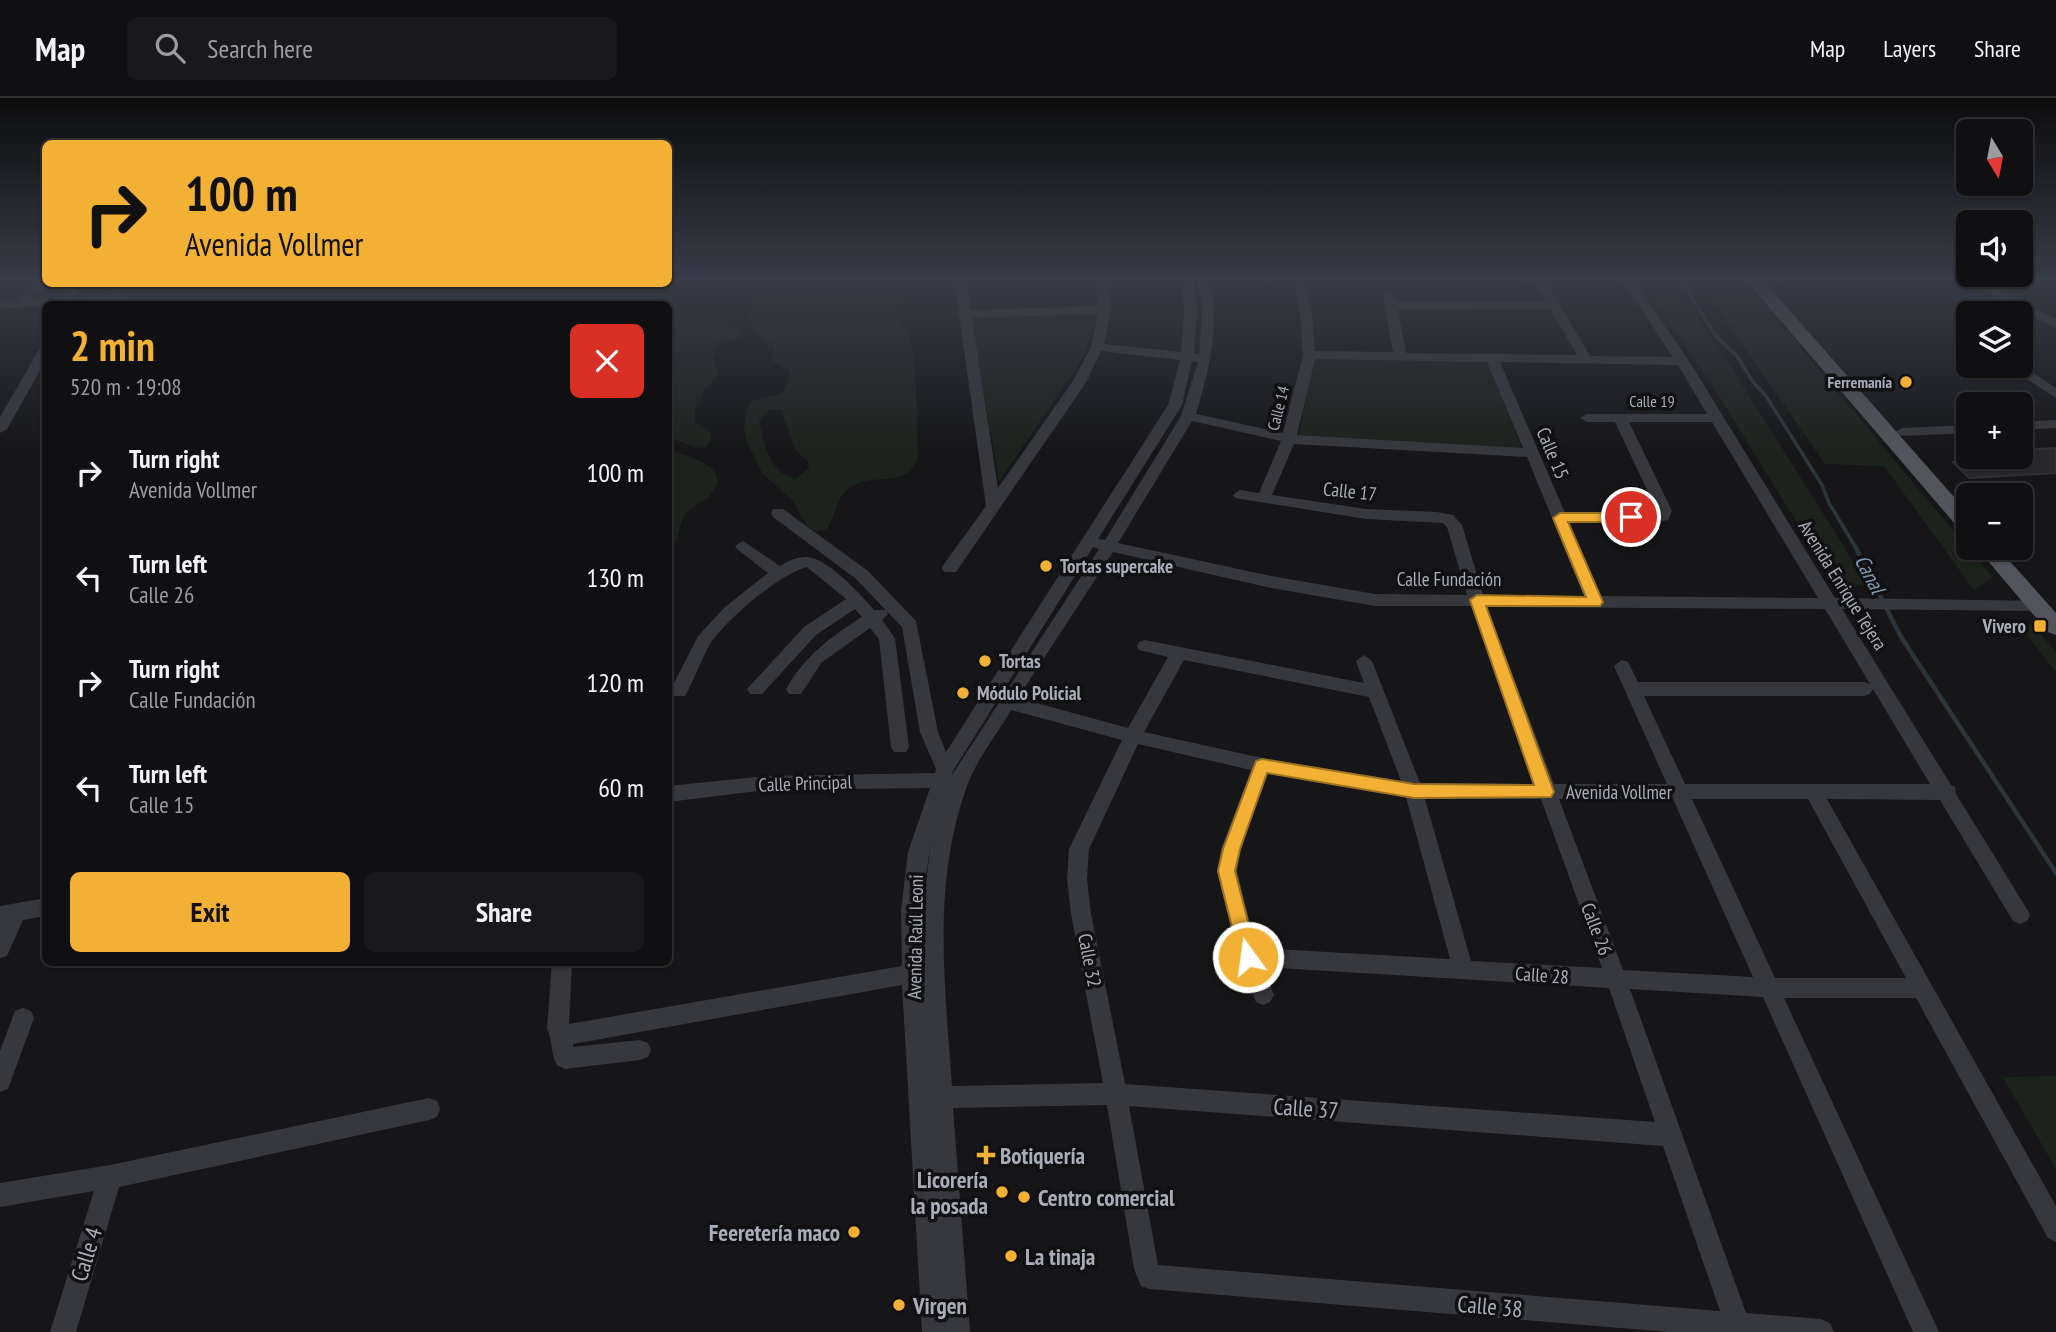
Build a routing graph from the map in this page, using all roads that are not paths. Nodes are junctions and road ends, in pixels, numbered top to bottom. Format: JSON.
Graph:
{"nodes":[{"id":1,"x":968,"y":337,"type":"edge"},
{"id":2,"x":1099,"y":337,"type":"edge"},
{"id":3,"x":1193,"y":337,"type":"edge"},
{"id":4,"x":1202,"y":337,"type":"edge"},
{"id":5,"x":1308,"y":337,"type":"edge"},
{"id":6,"x":1397,"y":337,"type":"edge"},
{"id":7,"x":1573,"y":337,"type":"edge"},
{"id":8,"x":1666,"y":337,"type":"edge"},
{"id":9,"x":1803,"y":337,"type":"edge"},
{"id":10,"x":1818,"y":337,"type":"edge"},
{"id":11,"x":1097,"y":347,"type":"junction"},
{"id":12,"x":42,"y":355,"type":"edge"},
{"id":13,"x":1309,"y":355,"type":"junction"},
{"id":14,"x":1400,"y":356,"type":"junction"},
{"id":15,"x":1197,"y":358,"type":"junction"},
{"id":16,"x":1492,"y":358,"type":"junction"},
{"id":17,"x":1586,"y":359,"type":"junction"},
{"id":18,"x":1682,"y":361,"type":"junction"},
{"id":19,"x":2032,"y":378,"type":"edge"},
{"id":20,"x":2056,"y":394,"type":"edge"},
{"id":21,"x":1188,"y":416,"type":"junction"},
{"id":22,"x":1587,"y":418,"type":"dead end"},
{"id":23,"x":1620,"y":418,"type":"junction"},
{"id":24,"x":1717,"y":418,"type":"junction"},
{"id":25,"x":2056,"y":424,"type":"edge"},
{"id":26,"x":2033,"y":425,"type":"edge"},
{"id":27,"x":0,"y":429,"type":"edge"},
{"id":28,"x":1956,"y":430,"type":"edge"},
{"id":29,"x":1902,"y":432,"type":"junction"},
{"id":30,"x":1289,"y":439,"type":"junction"},
{"id":31,"x":1532,"y":453,"type":"junction"},
{"id":32,"x":1956,"y":493,"type":"edge"},
{"id":33,"x":1240,"y":495,"type":"dead end"},
{"id":34,"x":1263,"y":500,"type":"junction"},
{"id":35,"x":993,"y":506,"type":"junction"},
{"id":36,"x":1956,"y":512,"type":"edge"},
{"id":37,"x":778,"y":513,"type":"dead end"},
{"id":38,"x":1560,"y":518,"type":"junction"},
{"id":39,"x":1454,"y":525,"type":"joint"},
{"id":40,"x":1089,"y":541,"type":"junction"},
{"id":41,"x":743,"y":546,"type":"dead end"},
{"id":42,"x":1109,"y":547,"type":"junction"},
{"id":43,"x":1999,"y":560,"type":"edge"},
{"id":44,"x":2013,"y":560,"type":"edge"},
{"id":45,"x":950,"y":568,"type":"dead end"},
{"id":46,"x":779,"y":573,"type":"junction"},
{"id":47,"x":857,"y":600,"type":"junction"},
{"id":48,"x":1477,"y":600,"type":"junction"},
{"id":49,"x":1595,"y":602,"type":"junction"},
{"id":50,"x":1829,"y":604,"type":"junction"},
{"id":51,"x":892,"y":606,"type":"junction"},
{"id":52,"x":2047,"y":606,"type":"edge"},
{"id":53,"x":873,"y":618,"type":"junction"},
{"id":54,"x":2056,"y":627,"type":"edge"},
{"id":55,"x":1145,"y":646,"type":"dead end"},
{"id":56,"x":1179,"y":653,"type":"junction"},
{"id":57,"x":1364,"y":660,"type":"dead end"},
{"id":58,"x":1622,"y":666,"type":"dead end"},
{"id":59,"x":756,"y":689,"type":"dead end"},
{"id":60,"x":795,"y":689,"type":"dead end"},
{"id":61,"x":1631,"y":689,"type":"junction"},
{"id":62,"x":1864,"y":689,"type":"dead end"},
{"id":63,"x":678,"y":691,"type":"dead end"},
{"id":64,"x":1377,"y":692,"type":"junction"},
{"id":65,"x":1007,"y":702,"type":"junction"},
{"id":66,"x":1132,"y":736,"type":"junction"},
{"id":67,"x":901,"y":747,"type":"dead end"},
{"id":68,"x":1262,"y":765,"type":"junction"},
{"id":69,"x":948,"y":778,"type":"junction"},
{"id":70,"x":1414,"y":791,"type":"junction"},
{"id":71,"x":1545,"y":792,"type":"junction"},
{"id":72,"x":1948,"y":792,"type":"junction"},
{"id":73,"x":1680,"y":793,"type":"junction"},
{"id":74,"x":1814,"y":793,"type":"junction"},
{"id":75,"x":672,"y":794,"type":"edge"},
{"id":76,"x":42,"y":908,"type":"edge"},
{"id":77,"x":8,"y":914,"type":"edge"},
{"id":78,"x":2021,"y":915,"type":"dead end"},
{"id":79,"x":0,"y":949,"type":"edge"},
{"id":80,"x":1248,"y":957,"type":"junction"},
{"id":81,"x":562,"y":966,"type":"edge"},
{"id":82,"x":1462,"y":970,"type":"junction"},
{"id":83,"x":914,"y":974,"type":"junction"},
{"id":84,"x":1616,"y":979,"type":"junction"},
{"id":85,"x":1771,"y":988,"type":"junction"},
{"id":86,"x":1921,"y":988,"type":"junction"},
{"id":87,"x":1263,"y":995,"type":"dead end"},
{"id":88,"x":23,"y":1018,"type":"dead end"},
{"id":89,"x":563,"y":1034,"type":"junction"},
{"id":90,"x":640,"y":1050,"type":"dead end"},
{"id":91,"x":0,"y":1081,"type":"edge"},
{"id":92,"x":1116,"y":1094,"type":"junction"},
{"id":93,"x":931,"y":1096,"type":"junction"},
{"id":94,"x":429,"y":1108,"type":"dead end"},
{"id":95,"x":1670,"y":1135,"type":"junction"},
{"id":96,"x":110,"y":1177,"type":"junction"},
{"id":97,"x":0,"y":1195,"type":"edge"},
{"id":98,"x":2056,"y":1230,"type":"edge"},
{"id":99,"x":1158,"y":1280,"type":"joint"},
{"id":100,"x":1739,"y":1329,"type":"edge"},
{"id":101,"x":63,"y":1332,"type":"edge"},
{"id":102,"x":935,"y":1332,"type":"edge"},
{"id":103,"x":957,"y":1332,"type":"edge"},
{"id":104,"x":1821,"y":1332,"type":"edge"},
{"id":105,"x":1926,"y":1332,"type":"edge"}],
"edges":[{"from":1,"to":35,"type":"street"},
{"from":2,"to":11,"type":"street"},
{"from":3,"to":15,"type":"street","name":"Avenida Raúl Leoni"},
{"from":4,"to":15,"type":"street","name":"Avenida Raúl Leoni"},
{"from":5,"to":13,"type":"street","name":"Calle 14"},
{"from":6,"to":14,"type":"street"},
{"from":7,"to":17,"type":"street"},
{"from":8,"to":18,"type":"street","name":"Avenida Enrique Tejera"},
{"from":9,"to":36,"type":"main road"},
{"from":10,"to":29,"type":"main road"},
{"from":11,"to":15,"type":"street"},
{"from":11,"to":35,"type":"street"},
{"from":12,"to":27,"type":"street"},
{"from":13,"to":14,"type":"street"},
{"from":13,"to":30,"type":"street","name":"Calle 14"},
{"from":14,"to":16,"type":"street"},
{"from":15,"to":21,"type":"street","name":"Avenida Raúl Leoni"},
{"from":15,"to":40,"type":"street","name":"Avenida Raúl Leoni"},
{"from":16,"to":17,"type":"street"},
{"from":16,"to":31,"type":"street","name":"Calle 15"},
{"from":17,"to":18,"type":"street"},
{"from":18,"to":24,"type":"street","name":"Avenida Enrique Tejera"},
{"from":19,"to":20,"type":"street"},
{"from":21,"to":30,"type":"street"},
{"from":21,"to":42,"type":"street","name":"Avenida Raúl Leoni"},
{"from":22,"to":23,"type":"street","name":"Calle 19"},
{"from":23,"to":24,"type":"street","name":"Calle 19"},
{"from":23,"to":38,"type":"street"},
{"from":24,"to":50,"type":"street","name":"Avenida Enrique Tejera"},
{"from":25,"to":26,"type":"street"},
{"from":28,"to":29,"type":"street"},
{"from":29,"to":32,"type":"main road"},
{"from":30,"to":31,"type":"street"},
{"from":30,"to":34,"type":"street","name":"Calle 14"},
{"from":31,"to":38,"type":"street","name":"Calle 15"},
{"from":33,"to":34,"type":"street","name":"Calle 17"},
{"from":34,"to":39,"type":"street","name":"Calle 17"},
{"from":35,"to":45,"type":"street"},
{"from":37,"to":51,"type":"street"},
{"from":38,"to":49,"type":"street","name":"Calle 15"},
{"from":39,"to":48,"type":"street","name":"Calle 26"},
{"from":40,"to":42,"type":"street","name":"Calle Fundación"},
{"from":40,"to":69,"type":"street","name":"Avenida Raúl Leoni"},
{"from":41,"to":46,"type":"street"},
{"from":42,"to":48,"type":"street","name":"Calle Fundación"},
{"from":42,"to":65,"type":"street","name":"Avenida Raúl Leoni"},
{"from":43,"to":52,"type":"main road"},
{"from":44,"to":52,"type":"main road"},
{"from":46,"to":47,"type":"street"},
{"from":46,"to":63,"type":"street"},
{"from":47,"to":53,"type":"street"},
{"from":47,"to":59,"type":"street"},
{"from":48,"to":49,"type":"street","name":"Calle Fundación"},
{"from":48,"to":71,"type":"street","name":"Calle 26"},
{"from":49,"to":50,"type":"street","name":"Calle Fundación"},
{"from":50,"to":52,"type":"street","name":"Calle Fundación"},
{"from":50,"to":72,"type":"street","name":"Avenida Enrique Tejera"},
{"from":51,"to":53,"type":"street"},
{"from":51,"to":69,"type":"street"},
{"from":52,"to":54,"type":"main road"},
{"from":53,"to":60,"type":"street"},
{"from":53,"to":67,"type":"street"},
{"from":55,"to":56,"type":"street"},
{"from":56,"to":64,"type":"street"},
{"from":56,"to":66,"type":"street","name":"Calle 32"},
{"from":57,"to":64,"type":"street"},
{"from":58,"to":61,"type":"street"},
{"from":61,"to":62,"type":"street"},
{"from":61,"to":73,"type":"street"},
{"from":64,"to":70,"type":"street"},
{"from":65,"to":66,"type":"street","name":"Avenida Vollmer"},
{"from":65,"to":69,"type":"street","name":"Avenida Raúl Leoni"},
{"from":66,"to":68,"type":"street","name":"Avenida Vollmer"},
{"from":66,"to":92,"type":"street","name":"Calle 32"},
{"from":68,"to":70,"type":"street","name":"Avenida Vollmer"},
{"from":68,"to":80,"type":"street"},
{"from":69,"to":75,"type":"street","name":"Calle Principal"},
{"from":69,"to":83,"type":"street","name":"Avenida Raúl Leoni"},
{"from":69,"to":93,"type":"street","name":"Avenida Raúl Leoni"},
{"from":70,"to":71,"type":"street","name":"Avenida Vollmer"},
{"from":70,"to":82,"type":"street"},
{"from":71,"to":73,"type":"street","name":"Avenida Vollmer"},
{"from":71,"to":84,"type":"street","name":"Calle 26"},
{"from":72,"to":74,"type":"street","name":"Avenida Vollmer"},
{"from":72,"to":78,"type":"street","name":"Avenida Enrique Tejera"},
{"from":73,"to":74,"type":"street","name":"Avenida Vollmer"},
{"from":73,"to":85,"type":"street"},
{"from":74,"to":86,"type":"street"},
{"from":76,"to":77,"type":"street"},
{"from":77,"to":79,"type":"street"},
{"from":80,"to":82,"type":"street","name":"Calle 28"},
{"from":80,"to":87,"type":"street"},
{"from":81,"to":89,"type":"street"},
{"from":82,"to":84,"type":"street","name":"Calle 28"},
{"from":83,"to":89,"type":"street"},
{"from":83,"to":93,"type":"street","name":"Avenida Raúl Leoni"},
{"from":84,"to":85,"type":"street","name":"Calle 28"},
{"from":84,"to":95,"type":"street","name":"Calle 26"},
{"from":85,"to":86,"type":"street","name":"Calle 28"},
{"from":85,"to":105,"type":"street"},
{"from":86,"to":98,"type":"street"},
{"from":88,"to":91,"type":"street"},
{"from":89,"to":90,"type":"street"},
{"from":92,"to":93,"type":"street","name":"Calle 37"},
{"from":92,"to":95,"type":"street","name":"Calle 37"},
{"from":92,"to":99,"type":"street","name":"Calle 32"},
{"from":93,"to":102,"type":"street","name":"Avenida Raúl Leoni"},
{"from":93,"to":103,"type":"street","name":"Avenida Raúl Leoni"},
{"from":94,"to":96,"type":"street"},
{"from":95,"to":100,"type":"street","name":"Calle 26"},
{"from":96,"to":97,"type":"street"},
{"from":96,"to":101,"type":"street","name":"Calle 4"},
{"from":99,"to":100,"type":"street","name":"Calle 38"},
{"from":100,"to":104,"type":"street","name":"Calle 38"}]}
